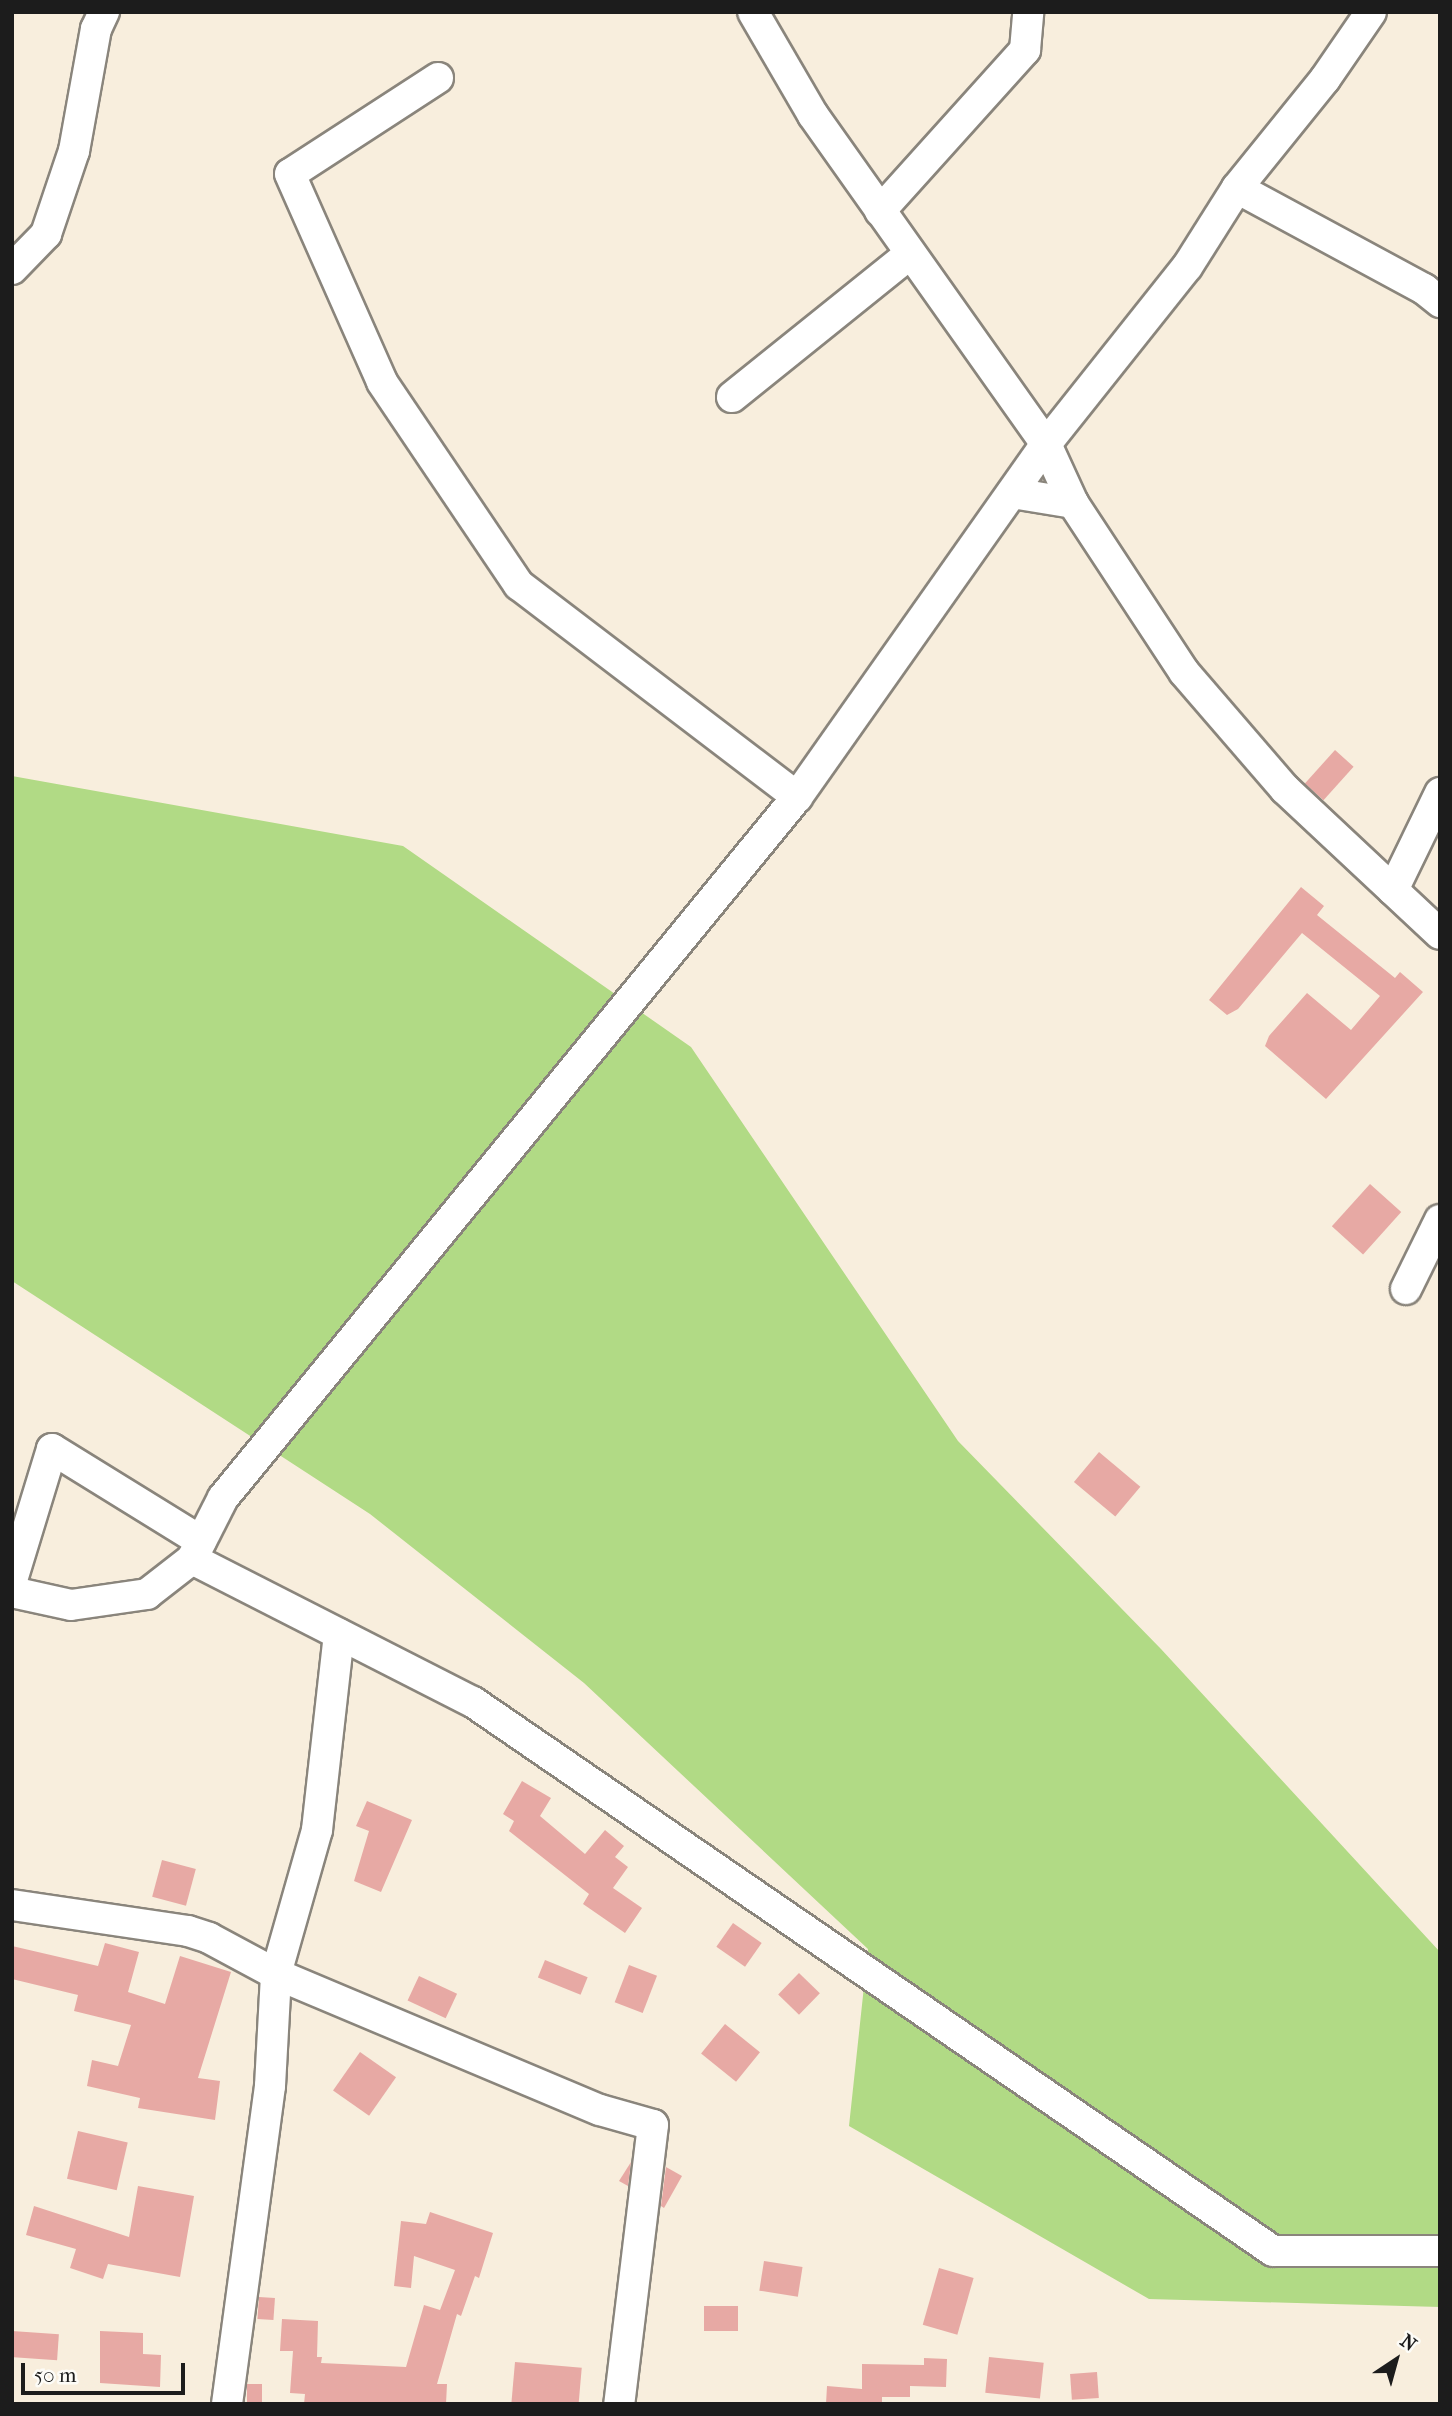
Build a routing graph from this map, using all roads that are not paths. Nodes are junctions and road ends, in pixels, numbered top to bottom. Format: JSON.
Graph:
{"nodes":[{"id":1,"x":104,"y":12,"type":"edge"},
{"id":2,"x":753,"y":12,"type":"edge"},
{"id":3,"x":1028,"y":12,"type":"edge"},
{"id":4,"x":1371,"y":12,"type":"edge"},
{"id":5,"x":438,"y":78,"type":"dead end"},
{"id":6,"x":1237,"y":188,"type":"junction"},
{"id":7,"x":880,"y":211,"type":"junction"},
{"id":8,"x":910,"y":254,"type":"junction"},
{"id":9,"x":12,"y":269,"type":"edge"},
{"id":10,"x":1440,"y":302,"type":"edge"},
{"id":11,"x":732,"y":397,"type":"dead end"},
{"id":12,"x":1046,"y":444,"type":"junction"},
{"id":13,"x":1012,"y":493,"type":"junction"},
{"id":14,"x":1073,"y":503,"type":"junction"},
{"id":15,"x":1440,"y":793,"type":"edge"},
{"id":16,"x":797,"y":797,"type":"junction"},
{"id":17,"x":1393,"y":890,"type":"junction"},
{"id":18,"x":1440,"y":934,"type":"edge"},
{"id":19,"x":1440,"y":1220,"type":"edge"},
{"id":20,"x":1406,"y":1289,"type":"dead end"},
{"id":21,"x":197,"y":1550,"type":"junction"},
{"id":22,"x":12,"y":1580,"type":"edge"},
{"id":23,"x":12,"y":1592,"type":"edge"},
{"id":24,"x":339,"y":1634,"type":"junction"},
{"id":25,"x":12,"y":1905,"type":"edge"},
{"id":26,"x":276,"y":1974,"type":"junction"},
{"id":27,"x":1440,"y":2251,"type":"edge"},
{"id":28,"x":227,"y":2404,"type":"edge"},
{"id":29,"x":619,"y":2404,"type":"edge"}],
"edges":[{"from":1,"to":9,"type":"street"},
{"from":2,"to":7,"type":"street"},
{"from":3,"to":7,"type":"street"},
{"from":4,"to":6,"type":"street"},
{"from":5,"to":16,"type":"street"},
{"from":6,"to":10,"type":"street"},
{"from":6,"to":12,"type":"street"},
{"from":7,"to":8,"type":"street"},
{"from":8,"to":11,"type":"street"},
{"from":8,"to":12,"type":"street"},
{"from":12,"to":13,"type":"street"},
{"from":12,"to":14,"type":"street"},
{"from":13,"to":14,"type":"street"},
{"from":13,"to":16,"type":"street"},
{"from":14,"to":17,"type":"street"},
{"from":15,"to":17,"type":"street"},
{"from":16,"to":21,"type":"street"},
{"from":17,"to":18,"type":"street"},
{"from":19,"to":20,"type":"street"},
{"from":21,"to":22,"type":"street"},
{"from":21,"to":23,"type":"street"},
{"from":21,"to":24,"type":"street"},
{"from":24,"to":26,"type":"street"},
{"from":24,"to":27,"type":"street"},
{"from":25,"to":26,"type":"street"},
{"from":26,"to":28,"type":"street"},
{"from":26,"to":29,"type":"street"}]}
